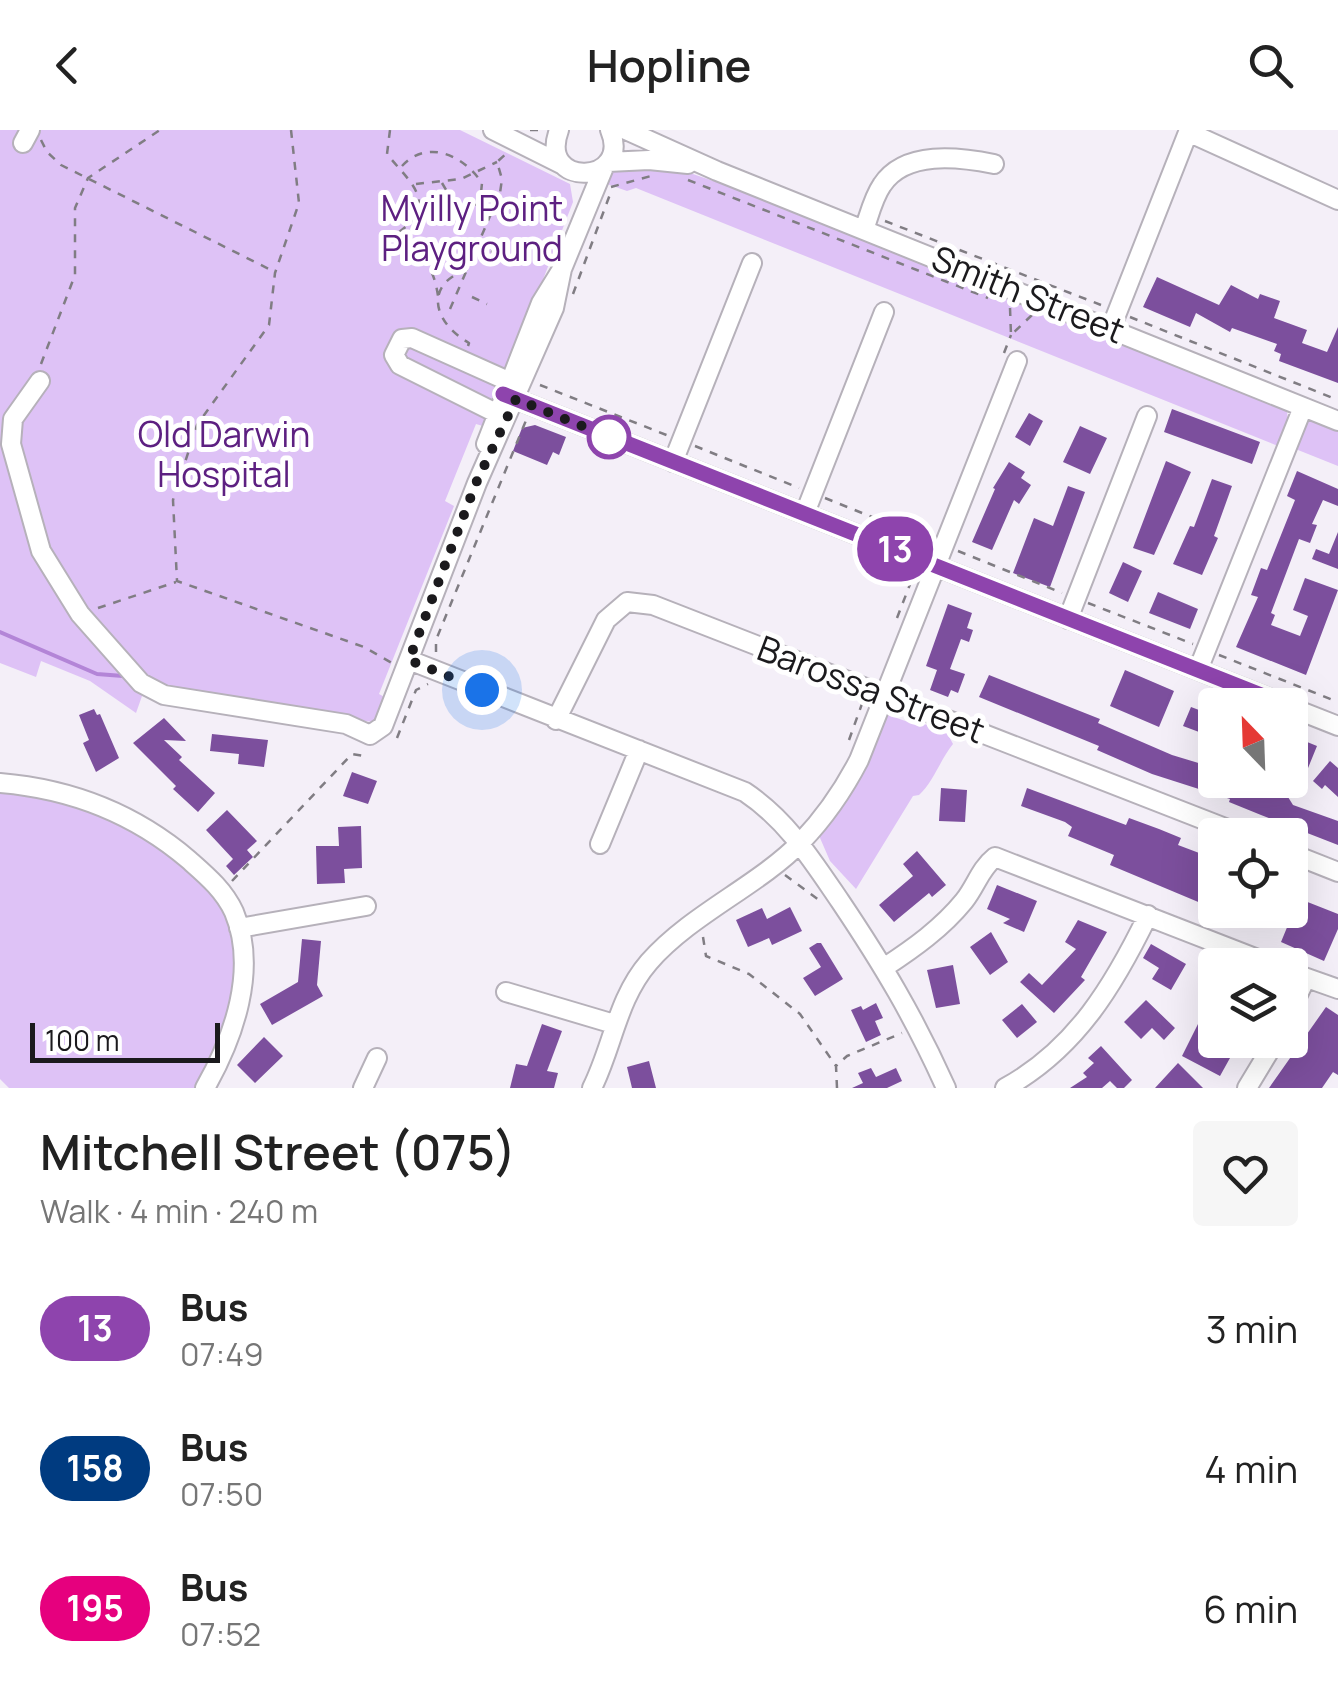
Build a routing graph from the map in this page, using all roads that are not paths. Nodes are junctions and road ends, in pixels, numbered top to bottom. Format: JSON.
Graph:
{"nodes":[{"id":1,"x":558,"y":130,"type":"edge"},
{"id":2,"x":610,"y":130,"type":"edge"},
{"id":3,"x":626,"y":130,"type":"edge"},
{"id":4,"x":1188,"y":131,"type":"edge"},
{"id":5,"x":504,"y":135,"type":"edge"},
{"id":6,"x":606,"y":164,"type":"junction"},
{"id":7,"x":994,"y":164,"type":"dead end"},
{"id":8,"x":569,"y":169,"type":"junction"},
{"id":9,"x":718,"y":171,"type":"junction"},
{"id":10,"x":1338,"y":200,"type":"edge"},
{"id":11,"x":585,"y":210,"type":"junction"},
{"id":12,"x":870,"y":224,"type":"junction"},
{"id":13,"x":752,"y":263,"type":"dead end"},
{"id":14,"x":884,"y":312,"type":"dead end"},
{"id":15,"x":1111,"y":328,"type":"junction"},
{"id":16,"x":1009,"y":361,"type":"road end"},
{"id":17,"x":40,"y":381,"type":"road end"},
{"id":18,"x":509,"y":392,"type":"junction"},
{"id":19,"x":1303,"y":406,"type":"junction"},
{"id":20,"x":496,"y":413,"type":"junction"},
{"id":21,"x":1147,"y":416,"type":"dead end"},
{"id":22,"x":1338,"y":420,"type":"edge"},
{"id":23,"x":673,"y":462,"type":"junction"},
{"id":24,"x":476,"y":483,"type":"junction"},
{"id":25,"x":805,"y":513,"type":"junction"},
{"id":26,"x":928,"y":568,"type":"junction"},
{"id":27,"x":1068,"y":619,"type":"junction"},
{"id":28,"x":400,"y":662,"type":"junction"},
{"id":29,"x":1198,"y":670,"type":"junction"},
{"id":30,"x":1243,"y":688,"type":"edge"},
{"id":31,"x":885,"y":695,"type":"junction"},
{"id":32,"x":1308,"y":714,"type":"edge"},
{"id":33,"x":556,"y":720,"type":"junction"},
{"id":34,"x":1338,"y":726,"type":"edge"},
{"id":35,"x":639,"y":750,"type":"junction"},
{"id":36,"x":0,"y":784,"type":"edge"},
{"id":37,"x":1200,"y":818,"type":"edge"},
{"id":38,"x":800,"y":843,"type":"junction"},
{"id":39,"x":600,"y":844,"type":"dead end"},
{"id":40,"x":1308,"y":860,"type":"edge"},
{"id":41,"x":1338,"y":872,"type":"edge"},
{"id":42,"x":366,"y":906,"type":"dead end"},
{"id":43,"x":1148,"y":915,"type":"junction"},
{"id":44,"x":238,"y":928,"type":"junction"},
{"id":45,"x":1230,"y":948,"type":"edge"},
{"id":46,"x":885,"y":968,"type":"junction"},
{"id":47,"x":1308,"y":978,"type":"edge"},
{"id":48,"x":1338,"y":989,"type":"edge"},
{"id":49,"x":506,"y":992,"type":"dead end"},
{"id":50,"x":614,"y":1024,"type":"junction"},
{"id":51,"x":377,"y":1058,"type":"dead end"},
{"id":52,"x":1265,"y":1058,"type":"edge"},
{"id":53,"x":205,"y":1088,"type":"edge"},
{"id":54,"x":363,"y":1088,"type":"edge"},
{"id":55,"x":592,"y":1088,"type":"edge"},
{"id":56,"x":946,"y":1088,"type":"edge"},
{"id":57,"x":1006,"y":1088,"type":"edge"},
{"id":58,"x":1247,"y":1088,"type":"edge"}],
"edges":[{"from":1,"to":5,"type":"street"},
{"from":1,"to":8,"type":"street"},
{"from":2,"to":6,"type":"street"},
{"from":3,"to":9,"type":"street","name":"Smith Street"},
{"from":4,"to":10,"type":"street"},
{"from":4,"to":15,"type":"street"},
{"from":5,"to":8,"type":"street"},
{"from":6,"to":8,"type":"street","name":"Smith Street"},
{"from":6,"to":9,"type":"street","name":"Smith Street"},
{"from":6,"to":11,"type":"street"},
{"from":7,"to":12,"type":"street"},
{"from":8,"to":11,"type":"street"},
{"from":9,"to":12,"type":"street","name":"Smith Street"},
{"from":11,"to":18,"type":"street"},
{"from":12,"to":15,"type":"street","name":"Smith Street"},
{"from":13,"to":23,"type":"street"},
{"from":14,"to":25,"type":"street"},
{"from":15,"to":19,"type":"street","name":"Smith Street"},
{"from":16,"to":26,"type":"street"},
{"from":17,"to":28,"type":"street"},
{"from":18,"to":20,"type":"street"},
{"from":18,"to":20,"type":"street"},
{"from":18,"to":23,"type":"street"},
{"from":18,"to":24,"type":"street"},
{"from":19,"to":22,"type":"street","name":"Smith Street"},
{"from":19,"to":29,"type":"street"},
{"from":20,"to":24,"type":"street"},
{"from":21,"to":27,"type":"street"},
{"from":23,"to":25,"type":"street"},
{"from":24,"to":28,"type":"street"},
{"from":25,"to":26,"type":"street"},
{"from":26,"to":27,"type":"street"},
{"from":26,"to":31,"type":"street"},
{"from":27,"to":29,"type":"street"},
{"from":28,"to":33,"type":"street"},
{"from":29,"to":30,"type":"street"},
{"from":31,"to":33,"type":"street","name":"Barossa Street"},
{"from":31,"to":37,"type":"street","name":"Barossa Street"},
{"from":31,"to":38,"type":"street"},
{"from":32,"to":34,"type":"street"},
{"from":33,"to":35,"type":"street"},
{"from":35,"to":38,"type":"street"},
{"from":35,"to":39,"type":"street"},
{"from":36,"to":44,"type":"street"},
{"from":38,"to":46,"type":"street"},
{"from":38,"to":50,"type":"street"},
{"from":40,"to":41,"type":"street"},
{"from":42,"to":44,"type":"street"},
{"from":43,"to":45,"type":"street"},
{"from":43,"to":46,"type":"street"},
{"from":43,"to":57,"type":"street"},
{"from":44,"to":53,"type":"street"},
{"from":46,"to":56,"type":"street"},
{"from":47,"to":48,"type":"street"},
{"from":49,"to":50,"type":"street"},
{"from":50,"to":55,"type":"street"},
{"from":51,"to":54,"type":"street"},
{"from":52,"to":58,"type":"street"}]}
